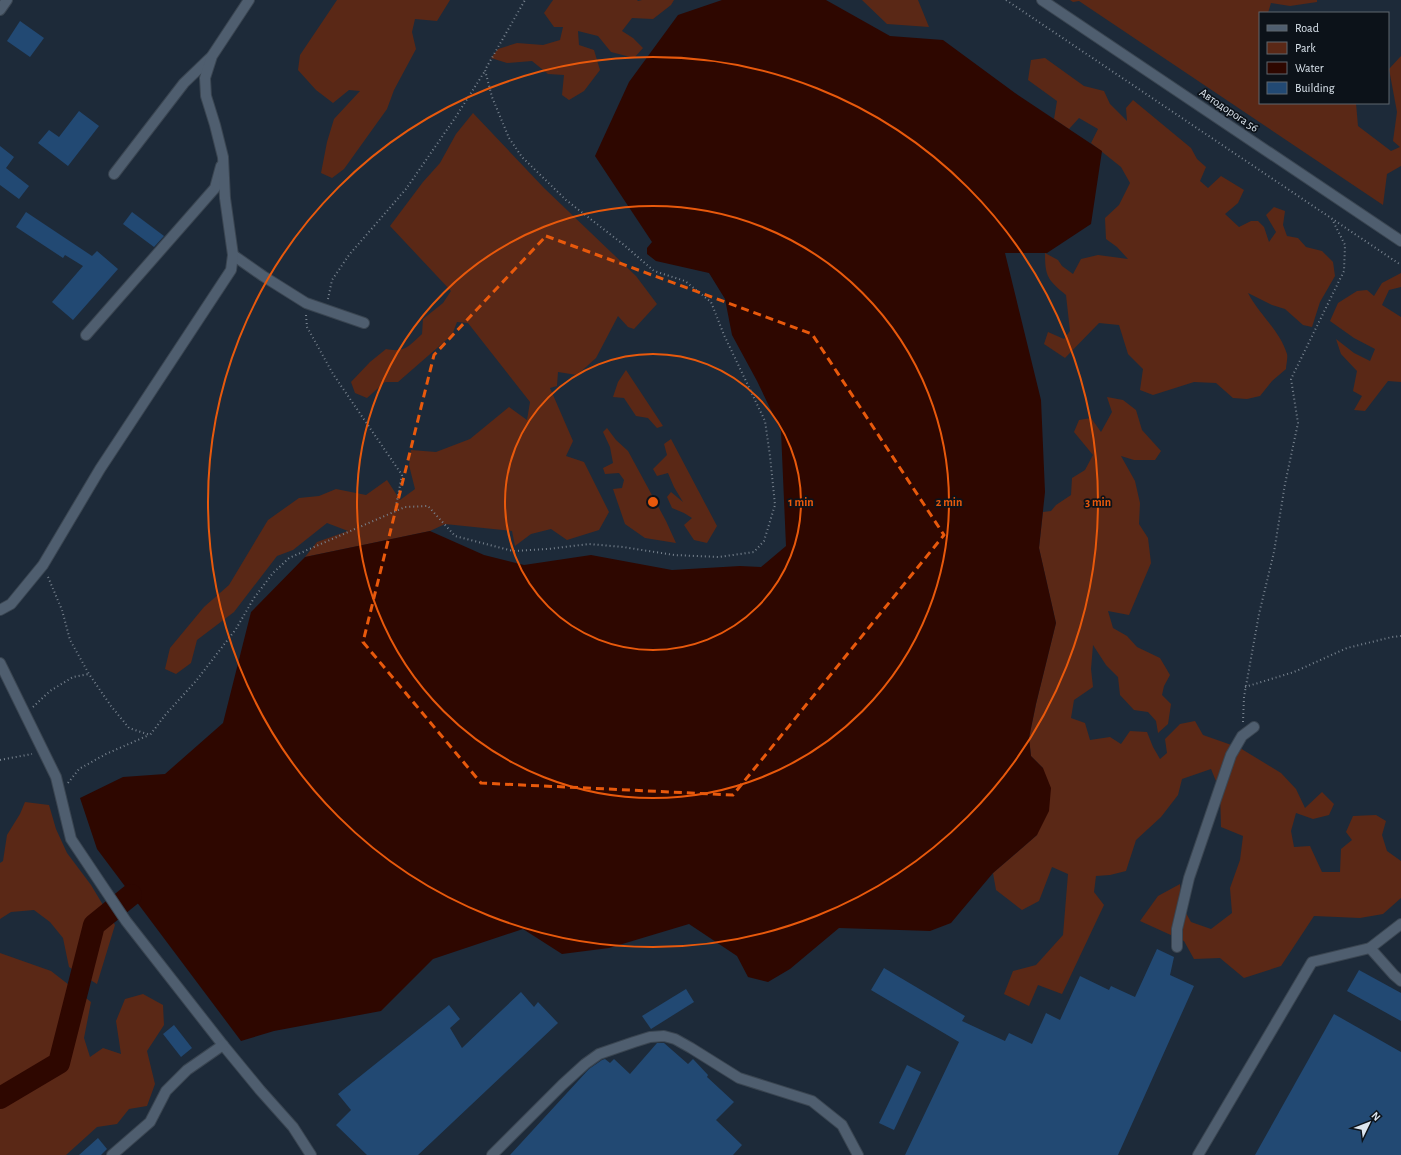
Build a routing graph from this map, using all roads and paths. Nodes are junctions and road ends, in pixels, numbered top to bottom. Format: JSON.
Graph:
{"nodes":[{"id":1,"x":7,"y":0,"type":"edge"},
{"id":2,"x":249,"y":0,"type":"edge"},
{"id":3,"x":525,"y":0,"type":"edge"},
{"id":4,"x":1006,"y":0,"type":"edge"},
{"id":5,"x":1042,"y":0,"type":"edge"},
{"id":6,"x":0,"y":10,"type":"edge"},
{"id":7,"x":212,"y":56,"type":"junction"},
{"id":8,"x":485,"y":71,"type":"junction"},
{"id":9,"x":223,"y":157,"type":"junction"},
{"id":10,"x":114,"y":174,"type":"dead end"},
{"id":11,"x":1332,"y":218,"type":"junction"},
{"id":12,"x":1401,"y":242,"type":"edge"},
{"id":13,"x":233,"y":255,"type":"junction"},
{"id":14,"x":1401,"y":265,"type":"edge"},
{"id":15,"x":306,"y":303,"type":"junction"},
{"id":16,"x":326,"y":310,"type":"junction"},
{"id":17,"x":364,"y":323,"type":"dead end"},
{"id":18,"x":86,"y":335,"type":"dead end"},
{"id":19,"x":395,"y":511,"type":"junction"},
{"id":20,"x":43,"y":565,"type":"junction"},
{"id":21,"x":0,"y":610,"type":"edge"},
{"id":22,"x":1401,"y":636,"type":"edge"},
{"id":23,"x":0,"y":663,"type":"edge"},
{"id":24,"x":89,"y":674,"type":"junction"},
{"id":25,"x":1245,"y":688,"type":"junction"},
{"id":26,"x":25,"y":714,"type":"junction"},
{"id":27,"x":1254,"y":727,"type":"dead end"},
{"id":28,"x":150,"y":735,"type":"junction"},
{"id":29,"x":1243,"y":735,"type":"junction"},
{"id":30,"x":44,"y":752,"type":"junction"},
{"id":31,"x":0,"y":760,"type":"edge"},
{"id":32,"x":60,"y":793,"type":"junction"},
{"id":33,"x":1401,"y":924,"type":"edge"},
{"id":34,"x":1177,"y":947,"type":"dead end"},
{"id":35,"x":1370,"y":948,"type":"junction"},
{"id":36,"x":1401,"y":981,"type":"edge"},
{"id":37,"x":223,"y":1046,"type":"junction"},
{"id":38,"x":112,"y":1155,"type":"edge"},
{"id":39,"x":311,"y":1155,"type":"edge"},
{"id":40,"x":492,"y":1155,"type":"edge"},
{"id":41,"x":858,"y":1155,"type":"edge"},
{"id":42,"x":1198,"y":1155,"type":"edge"}],
"edges":[{"from":1,"to":6,"type":"street"},
{"from":2,"to":7,"type":"street"},
{"from":3,"to":8,"type":"path"},
{"from":4,"to":11,"type":"path"},
{"from":5,"to":12,"type":"street","name":"Автодорога 56"},
{"from":7,"to":9,"type":"street"},
{"from":7,"to":10,"type":"street"},
{"from":8,"to":16,"type":"path"},
{"from":8,"to":19,"type":"path"},
{"from":9,"to":13,"type":"street"},
{"from":9,"to":18,"type":"street"},
{"from":11,"to":14,"type":"path"},
{"from":11,"to":25,"type":"path"},
{"from":13,"to":15,"type":"street"},
{"from":13,"to":20,"type":"street"},
{"from":15,"to":16,"type":"street"},
{"from":15,"to":19,"type":"path"},
{"from":16,"to":17,"type":"street"},
{"from":19,"to":28,"type":"path"},
{"from":20,"to":21,"type":"street"},
{"from":20,"to":24,"type":"path"},
{"from":22,"to":25,"type":"path"},
{"from":23,"to":26,"type":"street"},
{"from":24,"to":26,"type":"path"},
{"from":24,"to":28,"type":"path"},
{"from":25,"to":29,"type":"path"},
{"from":26,"to":30,"type":"street"},
{"from":27,"to":29,"type":"street"},
{"from":28,"to":32,"type":"path"},
{"from":29,"to":34,"type":"street"},
{"from":30,"to":31,"type":"path"},
{"from":30,"to":32,"type":"street"},
{"from":32,"to":37,"type":"street"},
{"from":33,"to":35,"type":"street"},
{"from":35,"to":36,"type":"street"},
{"from":35,"to":42,"type":"street"},
{"from":37,"to":38,"type":"street"},
{"from":37,"to":39,"type":"street"},
{"from":40,"to":41,"type":"street"}]}
